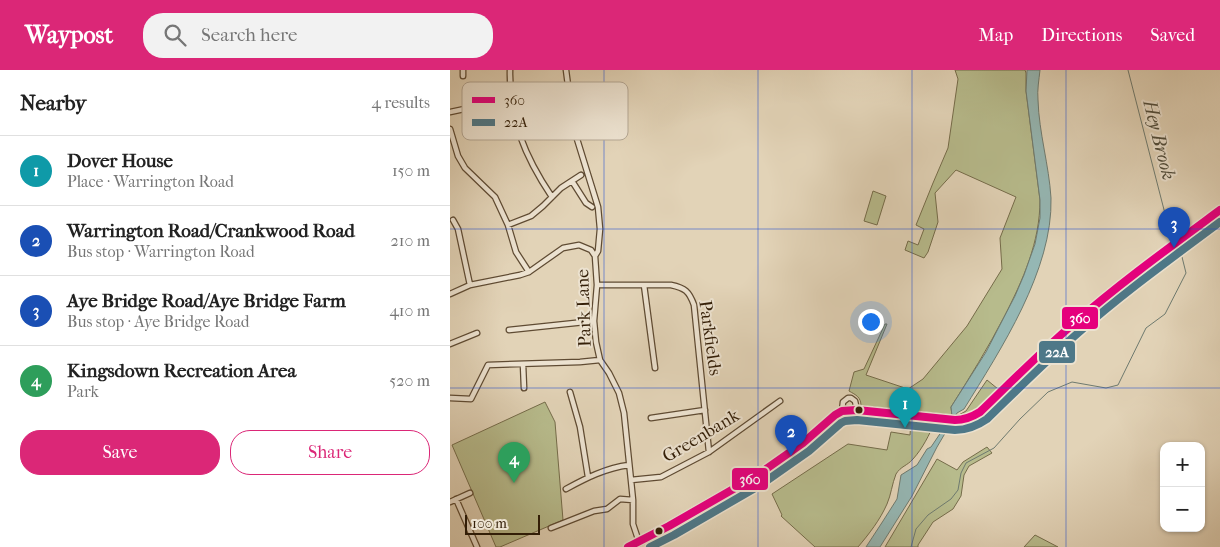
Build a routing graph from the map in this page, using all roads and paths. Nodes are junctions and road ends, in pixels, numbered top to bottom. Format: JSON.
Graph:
{"nodes":[{"id":1,"x":450,"y":129,"type":"edge"},
{"id":2,"x":521,"y":140,"type":"edge"},
{"id":3,"x":577,"y":140,"type":"edge"},
{"id":4,"x":581,"y":175,"type":"dead end"},
{"id":5,"x":572,"y":181,"type":"junction"},
{"id":6,"x":552,"y":197,"type":"junction"},
{"id":7,"x":592,"y":207,"type":"dead end"},
{"id":8,"x":1220,"y":210,"type":"edge"},
{"id":9,"x":453,"y":220,"type":"dead end"},
{"id":10,"x":508,"y":225,"type":"junction"},
{"id":11,"x":457,"y":226,"type":"junction"},
{"id":12,"x":450,"y":229,"type":"edge"},
{"id":13,"x":595,"y":256,"type":"junction"},
{"id":14,"x":529,"y":272,"type":"junction"},
{"id":15,"x":470,"y":285,"type":"junction"},
{"id":16,"x":644,"y":285,"type":"junction"},
{"id":17,"x":597,"y":286,"type":"junction"},
{"id":18,"x":450,"y":294,"type":"edge"},
{"id":19,"x":594,"y":321,"type":"junction"},
{"id":20,"x":509,"y":330,"type":"dead end"},
{"id":21,"x":476,"y":333,"type":"dead end"},
{"id":22,"x":450,"y":344,"type":"edge"},
{"id":23,"x":600,"y":360,"type":"junction"},
{"id":24,"x":524,"y":364,"type":"junction"},
{"id":25,"x":655,"y":368,"type":"dead end"},
{"id":26,"x":524,"y":388,"type":"dead end"},
{"id":27,"x":570,"y":392,"type":"dead end"},
{"id":28,"x":450,"y":398,"type":"edge"},
{"id":29,"x":780,"y":401,"type":"dead end"},
{"id":30,"x":705,"y":410,"type":"junction"},
{"id":31,"x":857,"y":410,"type":"junction"},
{"id":32,"x":842,"y":411,"type":"junction"},
{"id":33,"x":651,"y":418,"type":"dead end"},
{"id":34,"x":709,"y":452,"type":"junction"},
{"id":35,"x":629,"y":465,"type":"junction"},
{"id":36,"x":588,"y":477,"type":"junction"},
{"id":37,"x":631,"y":480,"type":"junction"},
{"id":38,"x":566,"y":489,"type":"dead end"},
{"id":39,"x":470,"y":493,"type":"dead end"},
{"id":40,"x":456,"y":499,"type":"junction"},
{"id":41,"x":633,"y":500,"type":"junction"},
{"id":42,"x":450,"y":502,"type":"edge"},
{"id":43,"x":551,"y":528,"type":"dead end"},
{"id":44,"x":639,"y":542,"type":"junction"},
{"id":45,"x":477,"y":547,"type":"edge"},
{"id":46,"x":628,"y":547,"type":"edge"}],
"edges":[{"from":1,"to":10,"type":"street"},
{"from":2,"to":6,"type":"street"},
{"from":3,"to":13,"type":"street","name":"Park Lane"},
{"from":4,"to":5,"type":"street"},
{"from":5,"to":6,"type":"street"},
{"from":5,"to":7,"type":"street"},
{"from":6,"to":10,"type":"street"},
{"from":8,"to":31,"type":"main road"},
{"from":9,"to":11,"type":"street"},
{"from":10,"to":14,"type":"street"},
{"from":11,"to":12,"type":"street"},
{"from":11,"to":15,"type":"street"},
{"from":13,"to":14,"type":"street"},
{"from":13,"to":17,"type":"street","name":"Park Lane"},
{"from":14,"to":15,"type":"street"},
{"from":15,"to":18,"type":"street"},
{"from":16,"to":17,"type":"street","name":"Parkfields"},
{"from":16,"to":25,"type":"street"},
{"from":16,"to":30,"type":"street","name":"Parkfields"},
{"from":17,"to":19,"type":"street","name":"Park Lane"},
{"from":19,"to":20,"type":"street"},
{"from":19,"to":23,"type":"street","name":"Park Lane"},
{"from":21,"to":22,"type":"street"},
{"from":23,"to":24,"type":"street"},
{"from":23,"to":35,"type":"street","name":"Park Lane"},
{"from":24,"to":26,"type":"street"},
{"from":24,"to":28,"type":"street"},
{"from":27,"to":36,"type":"street"},
{"from":29,"to":34,"type":"street","name":"Greenbank"},
{"from":30,"to":33,"type":"street"},
{"from":30,"to":34,"type":"street","name":"Parkfields"},
{"from":31,"to":32,"type":"main road"},
{"from":31,"to":32,"type":"street"},
{"from":32,"to":44,"type":"main road"},
{"from":34,"to":37,"type":"street","name":"Greenbank"},
{"from":35,"to":36,"type":"street"},
{"from":35,"to":37,"type":"street","name":"Park Lane"},
{"from":36,"to":38,"type":"street"},
{"from":37,"to":41,"type":"street","name":"Park Lane"},
{"from":39,"to":40,"type":"street"},
{"from":40,"to":42,"type":"street"},
{"from":40,"to":45,"type":"street"},
{"from":41,"to":43,"type":"street"},
{"from":41,"to":44,"type":"street","name":"Park Lane"},
{"from":44,"to":46,"type":"main road"}]}
